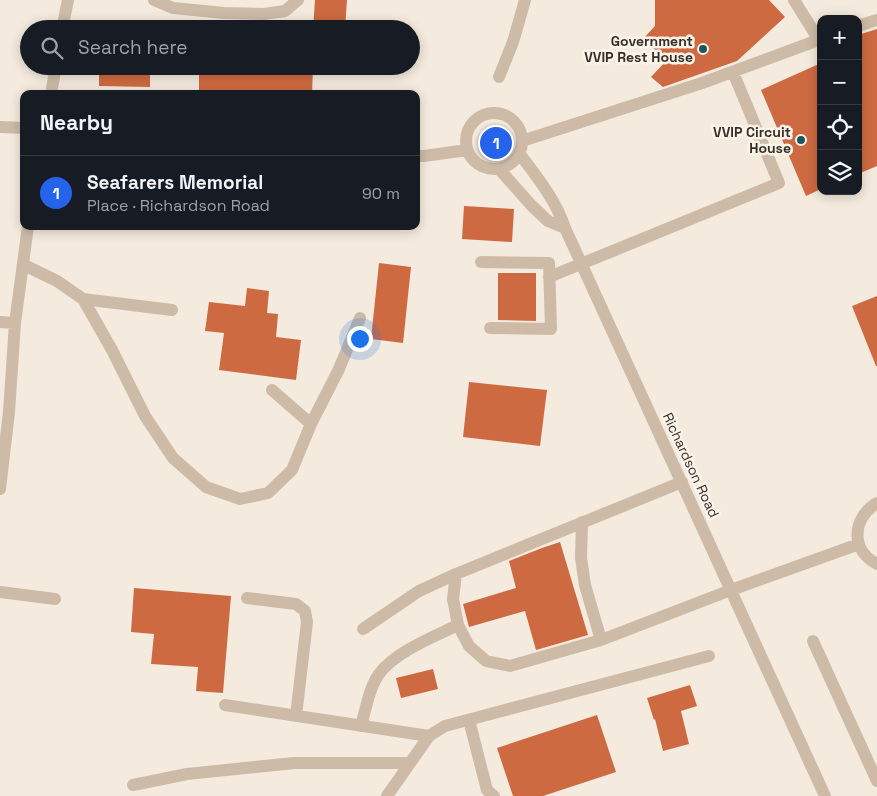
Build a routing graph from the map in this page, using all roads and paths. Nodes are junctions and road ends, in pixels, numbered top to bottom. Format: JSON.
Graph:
{"nodes":[{"id":1,"x":68,"y":0,"type":"edge"},
{"id":2,"x":154,"y":0,"type":"edge"},
{"id":3,"x":298,"y":0,"type":"edge"},
{"id":4,"x":525,"y":0,"type":"edge"},
{"id":5,"x":794,"y":0,"type":"edge"},
{"id":6,"x":64,"y":20,"type":"edge"},
{"id":7,"x":877,"y":20,"type":"edge"},
{"id":8,"x":862,"y":25,"type":"edge"},
{"id":9,"x":817,"y":34,"type":"edge"},
{"id":10,"x":817,"y":40,"type":"edge"},
{"id":11,"x":733,"y":72,"type":"junction"},
{"id":12,"x":54,"y":75,"type":"edge"},
{"id":13,"x":499,"y":77,"type":"dead end"},
{"id":14,"x":52,"y":90,"type":"edge"},
{"id":15,"x":0,"y":127,"type":"edge"},
{"id":16,"x":20,"y":128,"type":"edge"},
{"id":17,"x":520,"y":147,"type":"junction"},
{"id":18,"x":467,"y":150,"type":"junction"},
{"id":19,"x":420,"y":156,"type":"edge"},
{"id":20,"x":499,"y":168,"type":"junction"},
{"id":21,"x":565,"y":228,"type":"junction"},
{"id":22,"x":28,"y":230,"type":"edge"},
{"id":23,"x":481,"y":262,"type":"dead end"},
{"id":24,"x":582,"y":264,"type":"junction"},
{"id":25,"x":24,"y":266,"type":"junction"},
{"id":26,"x":549,"y":277,"type":"junction"},
{"id":27,"x":83,"y":299,"type":"junction"},
{"id":28,"x":172,"y":310,"type":"dead end"},
{"id":29,"x":360,"y":318,"type":"dead end"},
{"id":30,"x":0,"y":322,"type":"edge"},
{"id":31,"x":15,"y":322,"type":"junction"},
{"id":32,"x":490,"y":328,"type":"dead end"},
{"id":33,"x":272,"y":390,"type":"dead end"},
{"id":34,"x":5,"y":410,"type":"edge"},
{"id":35,"x":311,"y":424,"type":"junction"},
{"id":36,"x":682,"y":482,"type":"junction"},
{"id":37,"x":0,"y":489,"type":"edge"},
{"id":38,"x":877,"y":503,"type":"edge"},
{"id":39,"x":582,"y":522,"type":"junction"},
{"id":40,"x":859,"y":544,"type":"junction"},
{"id":41,"x":877,"y":564,"type":"edge"},
{"id":42,"x":456,"y":574,"type":"junction"},
{"id":43,"x":731,"y":590,"type":"junction"},
{"id":44,"x":0,"y":592,"type":"edge"},
{"id":45,"x":247,"y":598,"type":"dead end"},
{"id":46,"x":55,"y":599,"type":"dead end"},
{"id":47,"x":458,"y":625,"type":"junction"},
{"id":48,"x":363,"y":629,"type":"dead end"},
{"id":49,"x":600,"y":640,"type":"junction"},
{"id":50,"x":813,"y":641,"type":"dead end"},
{"id":51,"x":709,"y":656,"type":"dead end"},
{"id":52,"x":225,"y":705,"type":"dead end"},
{"id":53,"x":296,"y":716,"type":"junction"},
{"id":54,"x":469,"y":720,"type":"junction"},
{"id":55,"x":361,"y":726,"type":"junction"},
{"id":56,"x":429,"y":736,"type":"junction"},
{"id":57,"x":410,"y":763,"type":"junction"},
{"id":58,"x":877,"y":781,"type":"edge"},
{"id":59,"x":133,"y":785,"type":"dead end"},
{"id":60,"x":387,"y":796,"type":"edge"},
{"id":61,"x":494,"y":796,"type":"edge"},
{"id":62,"x":825,"y":796,"type":"edge"}],
"edges":[{"from":1,"to":6,"type":"street"},
{"from":2,"to":3,"type":"street"},
{"from":4,"to":13,"type":"street"},
{"from":5,"to":9,"type":"street"},
{"from":7,"to":8,"type":"street"},
{"from":10,"to":11,"type":"street"},
{"from":11,"to":17,"type":"street"},
{"from":11,"to":24,"type":"street"},
{"from":12,"to":14,"type":"street"},
{"from":15,"to":16,"type":"street"},
{"from":17,"to":18,"type":"street"},
{"from":17,"to":20,"type":"street"},
{"from":17,"to":21,"type":"street","name":"Richardson Road"},
{"from":18,"to":19,"type":"street"},
{"from":18,"to":20,"type":"street"},
{"from":20,"to":21,"type":"street"},
{"from":21,"to":24,"type":"street","name":"Richardson Road"},
{"from":22,"to":25,"type":"street"},
{"from":23,"to":26,"type":"street"},
{"from":24,"to":26,"type":"street"},
{"from":24,"to":36,"type":"street","name":"Richardson Road"},
{"from":25,"to":27,"type":"street"},
{"from":25,"to":31,"type":"street"},
{"from":26,"to":32,"type":"street"},
{"from":27,"to":28,"type":"street"},
{"from":27,"to":35,"type":"street"},
{"from":29,"to":35,"type":"street"},
{"from":30,"to":31,"type":"street"},
{"from":31,"to":34,"type":"street"},
{"from":33,"to":35,"type":"street"},
{"from":34,"to":37,"type":"street"},
{"from":36,"to":39,"type":"street"},
{"from":36,"to":43,"type":"street","name":"Richardson Road"},
{"from":38,"to":40,"type":"street"},
{"from":39,"to":42,"type":"street"},
{"from":39,"to":49,"type":"street"},
{"from":40,"to":41,"type":"street"},
{"from":40,"to":43,"type":"street"},
{"from":42,"to":47,"type":"street"},
{"from":42,"to":48,"type":"street"},
{"from":43,"to":49,"type":"street"},
{"from":43,"to":62,"type":"street","name":"Richardson Road"},
{"from":44,"to":46,"type":"street"},
{"from":45,"to":53,"type":"street"},
{"from":47,"to":49,"type":"street"},
{"from":47,"to":55,"type":"street"},
{"from":50,"to":58,"type":"street"},
{"from":51,"to":54,"type":"street"},
{"from":52,"to":53,"type":"street"},
{"from":53,"to":55,"type":"street"},
{"from":54,"to":56,"type":"street"},
{"from":54,"to":61,"type":"street"},
{"from":55,"to":56,"type":"street"},
{"from":56,"to":57,"type":"street"},
{"from":57,"to":59,"type":"street"},
{"from":57,"to":60,"type":"street"}]}
